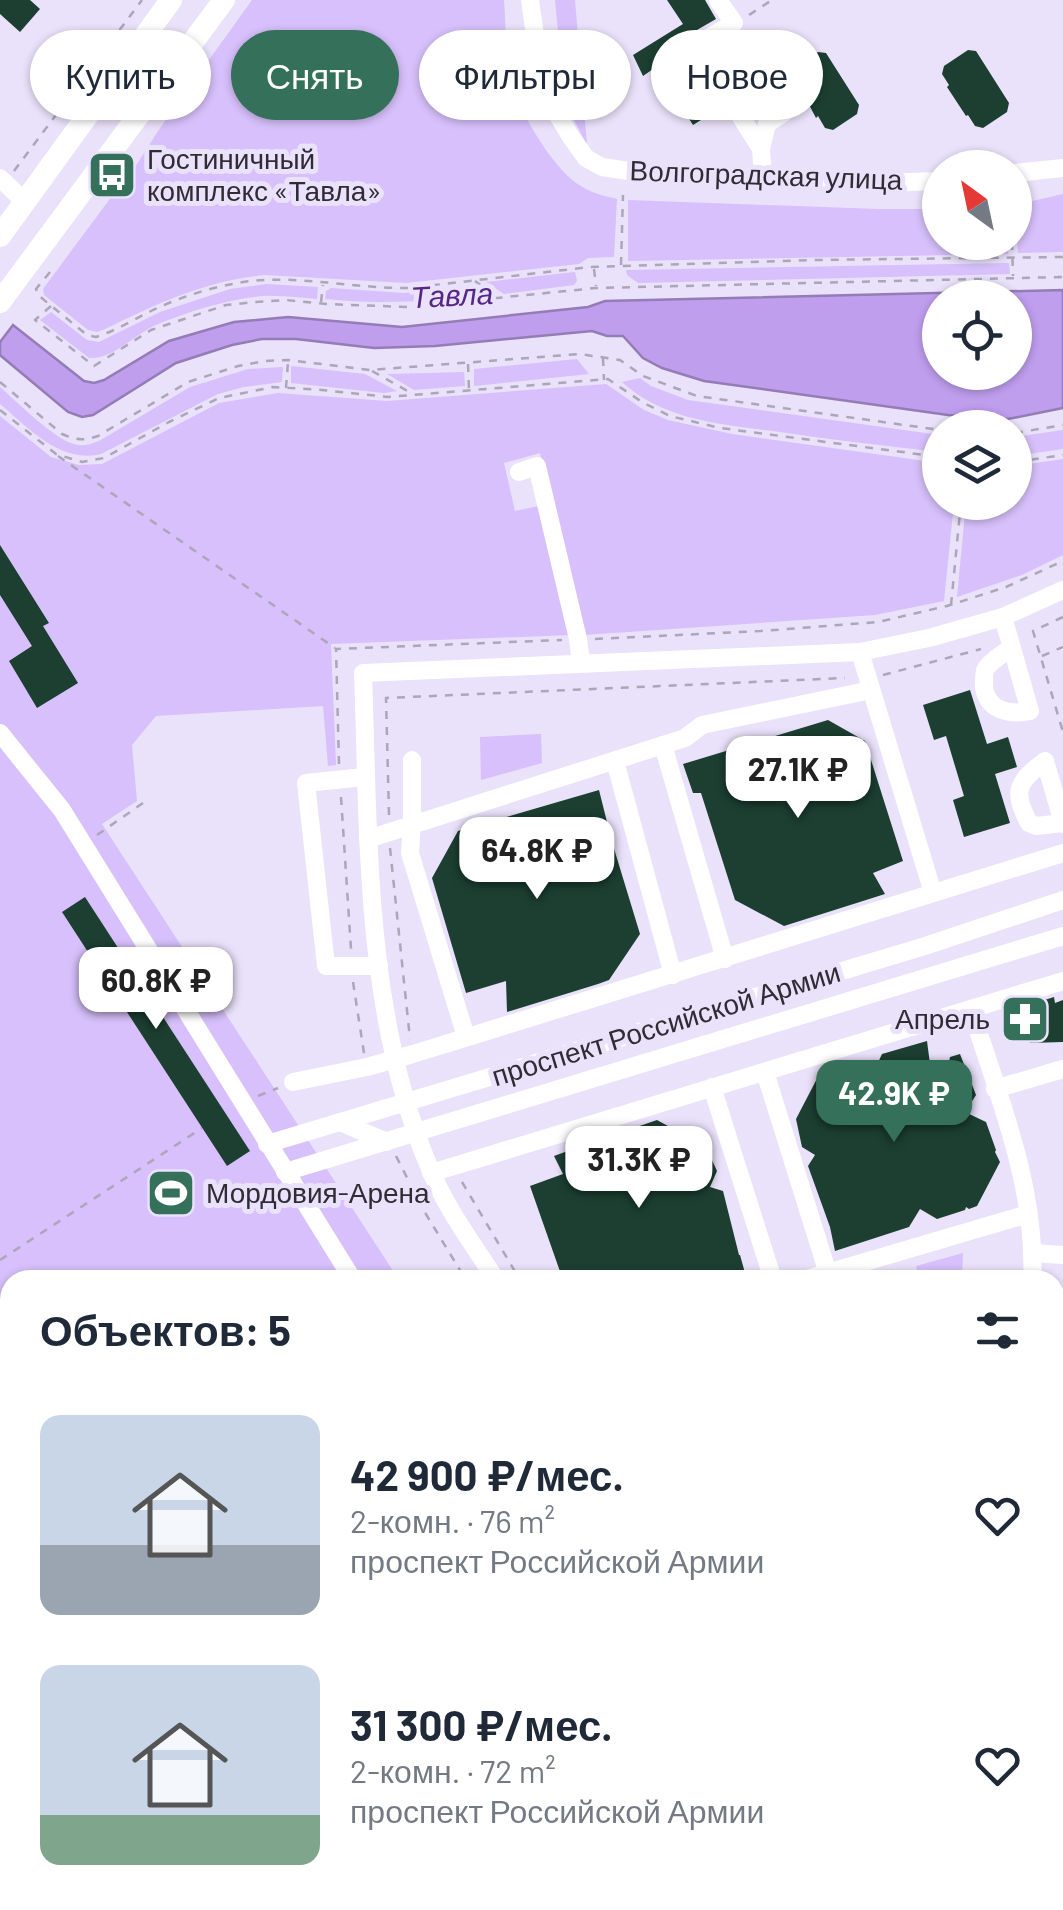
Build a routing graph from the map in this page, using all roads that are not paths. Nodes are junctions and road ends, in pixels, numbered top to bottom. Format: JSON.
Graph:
{"nodes":[{"id":1,"x":171,"y":0,"type":"edge"},
{"id":2,"x":224,"y":0,"type":"edge"},
{"id":3,"x":530,"y":0,"type":"edge"},
{"id":4,"x":718,"y":0,"type":"edge"},
{"id":5,"x":773,"y":120,"type":"edge"},
{"id":6,"x":761,"y":149,"type":"junction"},
{"id":7,"x":1063,"y":168,"type":"edge"},
{"id":8,"x":1032,"y":172,"type":"edge"},
{"id":9,"x":763,"y":178,"type":"junction"},
{"id":10,"x":3,"y":180,"type":"edge"},
{"id":11,"x":922,"y":182,"type":"edge"},
{"id":12,"x":24,"y":202,"type":"junction"},
{"id":13,"x":0,"y":236,"type":"edge"},
{"id":14,"x":0,"y":302,"type":"edge"},
{"id":15,"x":518,"y":472,"type":"dead end"},
{"id":16,"x":1063,"y":590,"type":"edge"},
{"id":17,"x":1003,"y":617,"type":"junction"},
{"id":18,"x":1012,"y":648,"type":"dead end"},
{"id":19,"x":860,"y":652,"type":"junction"},
{"id":20,"x":581,"y":663,"type":"junction"},
{"id":21,"x":870,"y":683,"type":"junction"},
{"id":22,"x":0,"y":733,"type":"edge"},
{"id":23,"x":663,"y":745,"type":"junction"},
{"id":24,"x":412,"y":760,"type":"dead end"},
{"id":25,"x":615,"y":761,"type":"junction"},
{"id":26,"x":364,"y":777,"type":"junction"},
{"id":27,"x":412,"y":824,"type":"junction"},
{"id":28,"x":368,"y":840,"type":"junction"},
{"id":29,"x":1063,"y":853,"type":"edge"},
{"id":30,"x":933,"y":893,"type":"junction"},
{"id":31,"x":1063,"y":900,"type":"edge"},
{"id":32,"x":1063,"y":936,"type":"edge"},
{"id":33,"x":725,"y":959,"type":"junction"},
{"id":34,"x":379,"y":966,"type":"junction"},
{"id":35,"x":673,"y":975,"type":"junction"},
{"id":36,"x":1063,"y":981,"type":"edge"},
{"id":37,"x":971,"y":1010,"type":"junction"},
{"id":38,"x":466,"y":1037,"type":"junction"},
{"id":39,"x":393,"y":1060,"type":"junction"},
{"id":40,"x":1063,"y":1070,"type":"edge"},
{"id":41,"x":764,"y":1072,"type":"junction"},
{"id":42,"x":293,"y":1082,"type":"dead end"},
{"id":43,"x":712,"y":1087,"type":"junction"},
{"id":44,"x":996,"y":1089,"type":"junction"},
{"id":45,"x":406,"y":1103,"type":"junction"},
{"id":46,"x":349,"y":1122,"type":"junction"},
{"id":47,"x":304,"y":1133,"type":"junction"},
{"id":48,"x":416,"y":1133,"type":"junction"},
{"id":49,"x":386,"y":1142,"type":"junction"},
{"id":50,"x":267,"y":1144,"type":"junction"},
{"id":51,"x":335,"y":1154,"type":"junction"},
{"id":52,"x":285,"y":1172,"type":"junction"},
{"id":53,"x":431,"y":1173,"type":"junction"},
{"id":54,"x":1028,"y":1214,"type":"junction"},
{"id":55,"x":1033,"y":1253,"type":"junction"},
{"id":56,"x":1063,"y":1255,"type":"edge"},
{"id":57,"x":346,"y":1270,"type":"edge"},
{"id":58,"x":490,"y":1270,"type":"edge"},
{"id":59,"x":771,"y":1270,"type":"edge"},
{"id":60,"x":827,"y":1270,"type":"edge"},
{"id":61,"x":848,"y":1270,"type":"edge"},
{"id":62,"x":1032,"y":1270,"type":"edge"}],
"edges":[{"from":1,"to":12,"type":"main road"},
{"from":2,"to":14,"type":"main road"},
{"from":3,"to":9,"type":"street","name":"Волгоградская улица"},
{"from":4,"to":6,"type":"street"},
{"from":5,"to":6,"type":"street"},
{"from":6,"to":9,"type":"street"},
{"from":7,"to":8,"type":"street"},
{"from":9,"to":11,"type":"street","name":"Волгоградская улица"},
{"from":10,"to":12,"type":"street"},
{"from":12,"to":13,"type":"main road"},
{"from":15,"to":20,"type":"street"},
{"from":16,"to":17,"type":"street"},
{"from":17,"to":18,"type":"street"},
{"from":17,"to":19,"type":"street"},
{"from":19,"to":20,"type":"street"},
{"from":19,"to":21,"type":"street"},
{"from":20,"to":26,"type":"street"},
{"from":21,"to":23,"type":"street"},
{"from":21,"to":30,"type":"street"},
{"from":22,"to":50,"type":"street"},
{"from":23,"to":25,"type":"street"},
{"from":23,"to":33,"type":"street"},
{"from":24,"to":27,"type":"street"},
{"from":25,"to":27,"type":"street"},
{"from":25,"to":35,"type":"street"},
{"from":26,"to":28,"type":"street"},
{"from":26,"to":34,"type":"street"},
{"from":27,"to":28,"type":"street"},
{"from":27,"to":38,"type":"street"},
{"from":28,"to":34,"type":"street"},
{"from":29,"to":30,"type":"street","name":"проспект Российской Армии"},
{"from":30,"to":33,"type":"street","name":"проспект Российской Армии"},
{"from":31,"to":45,"type":"street","name":"проспект Российской Армии"},
{"from":32,"to":48,"type":"street","name":"проспект Российской Армии"},
{"from":33,"to":35,"type":"street","name":"проспект Российской Армии"},
{"from":34,"to":39,"type":"street"},
{"from":35,"to":38,"type":"street","name":"проспект Российской Армии"},
{"from":36,"to":37,"type":"street"},
{"from":37,"to":41,"type":"street"},
{"from":37,"to":44,"type":"street"},
{"from":38,"to":39,"type":"street","name":"проспект Российской Армии"},
{"from":39,"to":42,"type":"street","name":"проспект Российской Армии"},
{"from":39,"to":45,"type":"street"},
{"from":40,"to":44,"type":"street"},
{"from":41,"to":43,"type":"street"},
{"from":41,"to":60,"type":"street"},
{"from":43,"to":53,"type":"street"},
{"from":43,"to":59,"type":"street"},
{"from":44,"to":54,"type":"street"},
{"from":45,"to":46,"type":"street","name":"проспект Российской Армии"},
{"from":45,"to":48,"type":"street"},
{"from":46,"to":47,"type":"street","name":"проспект Российской Армии"},
{"from":46,"to":49,"type":"street"},
{"from":46,"to":51,"type":"street"},
{"from":47,"to":50,"type":"street","name":"проспект Российской Армии"},
{"from":47,"to":51,"type":"street"},
{"from":48,"to":49,"type":"street","name":"проспект Российской Армии"},
{"from":48,"to":53,"type":"street"},
{"from":49,"to":51,"type":"street","name":"проспект Российской Армии"},
{"from":50,"to":52,"type":"street"},
{"from":51,"to":52,"type":"street","name":"проспект Российской Армии"},
{"from":52,"to":57,"type":"street"},
{"from":53,"to":58,"type":"street"},
{"from":54,"to":55,"type":"street"},
{"from":54,"to":61,"type":"street"},
{"from":55,"to":56,"type":"street"},
{"from":55,"to":62,"type":"street"}]}
